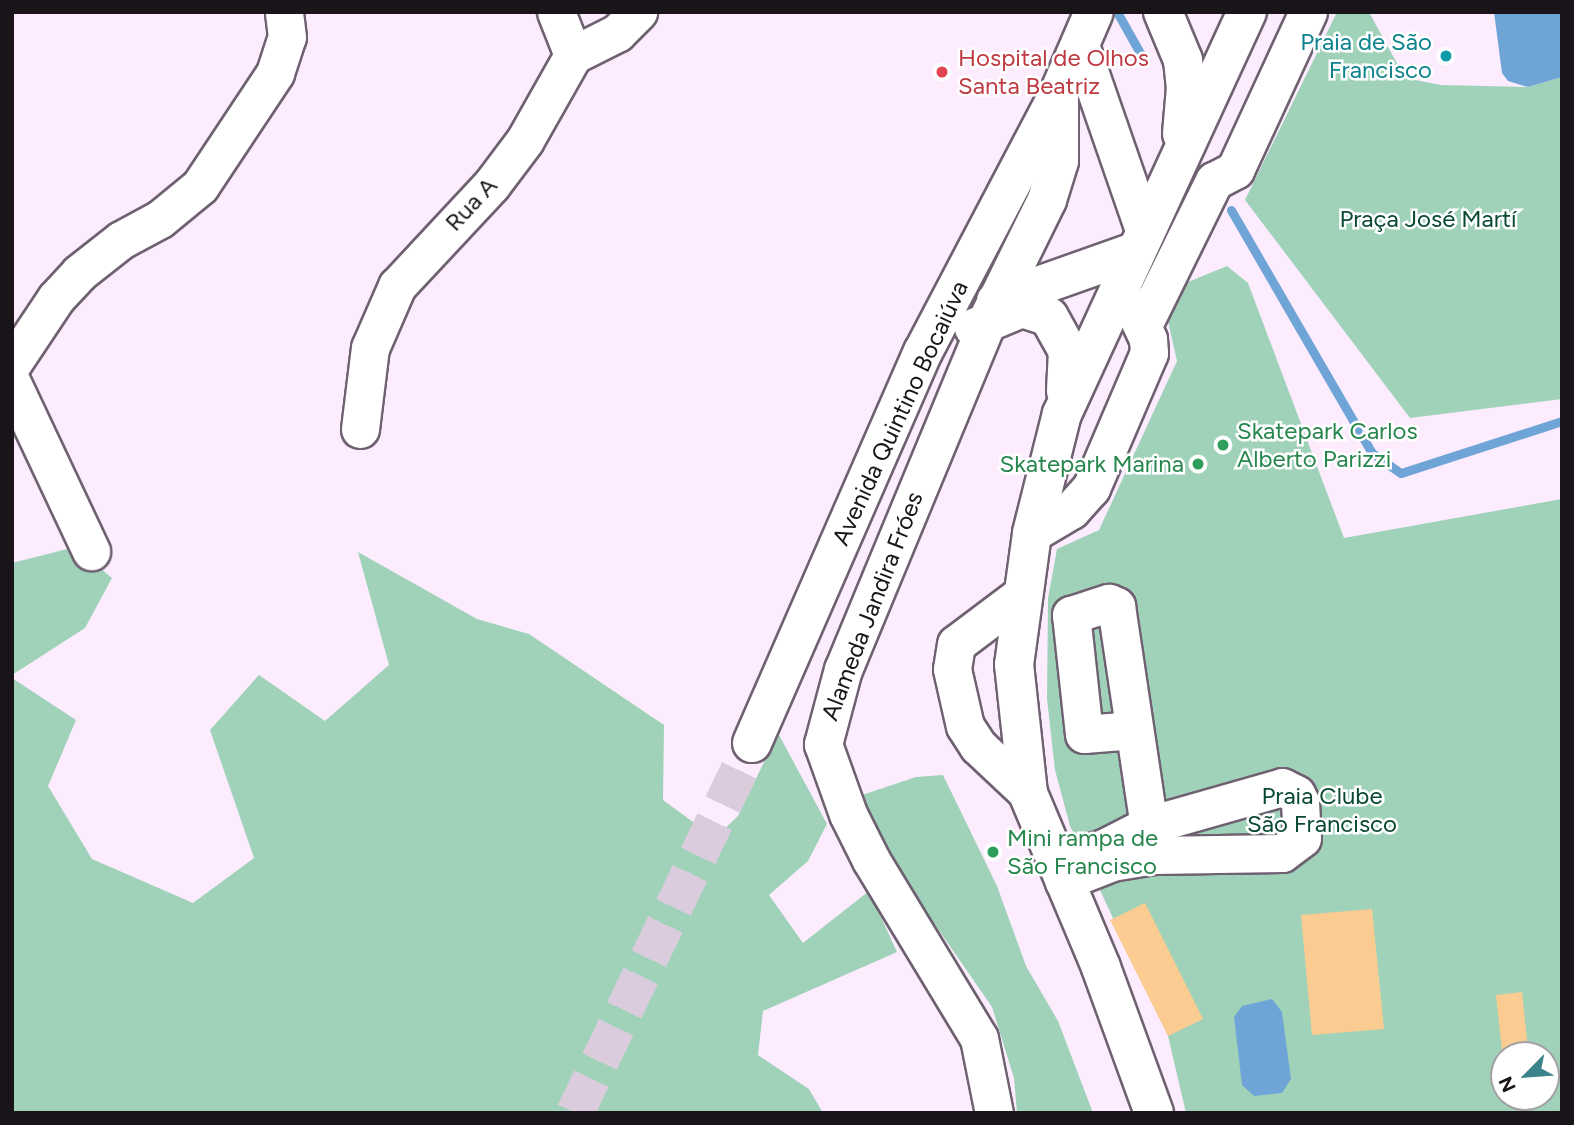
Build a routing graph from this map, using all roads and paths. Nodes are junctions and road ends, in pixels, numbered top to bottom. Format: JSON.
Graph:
{"nodes":[{"id":1,"x":284,"y":12,"type":"edge"},
{"id":2,"x":556,"y":12,"type":"edge"},
{"id":3,"x":638,"y":12,"type":"edge"},
{"id":4,"x":1163,"y":12,"type":"edge"},
{"id":5,"x":1247,"y":12,"type":"edge"},
{"id":6,"x":1308,"y":12,"type":"edge"},
{"id":7,"x":1079,"y":23,"type":"edge"},
{"id":8,"x":573,"y":55,"type":"junction"},
{"id":9,"x":1058,"y":95,"type":"junction"},
{"id":10,"x":1180,"y":150,"type":"junction"},
{"id":11,"x":1133,"y":254,"type":"junction"},
{"id":12,"x":992,"y":312,"type":"junction"},
{"id":13,"x":1143,"y":325,"type":"junction"},
{"id":14,"x":923,"y":352,"type":"junction"},
{"id":15,"x":12,"y":364,"type":"edge"},
{"id":16,"x":12,"y":383,"type":"edge"},
{"id":17,"x":1062,"y":414,"type":"junction"},
{"id":18,"x":360,"y":429,"type":"dead end"},
{"id":19,"x":1032,"y":533,"type":"junction"},
{"id":20,"x":91,"y":551,"type":"dead end"},
{"id":21,"x":1021,"y":595,"type":"junction"},
{"id":22,"x":1134,"y":730,"type":"dead end"},
{"id":23,"x":752,"y":743,"type":"tunnel mouth"},
{"id":24,"x":1028,"y":793,"type":"junction"},
{"id":25,"x":1060,"y":873,"type":"junction"},
{"id":26,"x":994,"y":1113,"type":"edge"},
{"id":27,"x":1154,"y":1113,"type":"edge"}],
"edges":[{"from":1,"to":15,"type":"street"},
{"from":2,"to":8,"type":"street"},
{"from":3,"to":8,"type":"street"},
{"from":4,"to":10,"type":"main road"},
{"from":5,"to":10,"type":"main road"},
{"from":6,"to":13,"type":"street"},
{"from":7,"to":9,"type":"main road","name":"Avenida Quintino Bocaiúva"},
{"from":7,"to":11,"type":"street"},
{"from":8,"to":18,"type":"street","name":"Rua A"},
{"from":9,"to":12,"type":"main road"},
{"from":9,"to":14,"type":"main road","name":"Avenida Quintino Bocaiúva"},
{"from":10,"to":11,"type":"main road"},
{"from":11,"to":12,"type":"main road"},
{"from":11,"to":13,"type":"street"},
{"from":11,"to":17,"type":"main road"},
{"from":12,"to":14,"type":"main road"},
{"from":12,"to":17,"type":"main road"},
{"from":12,"to":26,"type":"street","name":"Alameda Jandira Fróes"},
{"from":13,"to":19,"type":"street"},
{"from":14,"to":23,"type":"main road","name":"Avenida Quintino Bocaiúva"},
{"from":16,"to":20,"type":"street"},
{"from":17,"to":19,"type":"main road"},
{"from":19,"to":21,"type":"main road"},
{"from":21,"to":24,"type":"main road"},
{"from":21,"to":24,"type":"street"},
{"from":22,"to":25,"type":"street"},
{"from":24,"to":25,"type":"main road"},
{"from":25,"to":27,"type":"main road"}]}
